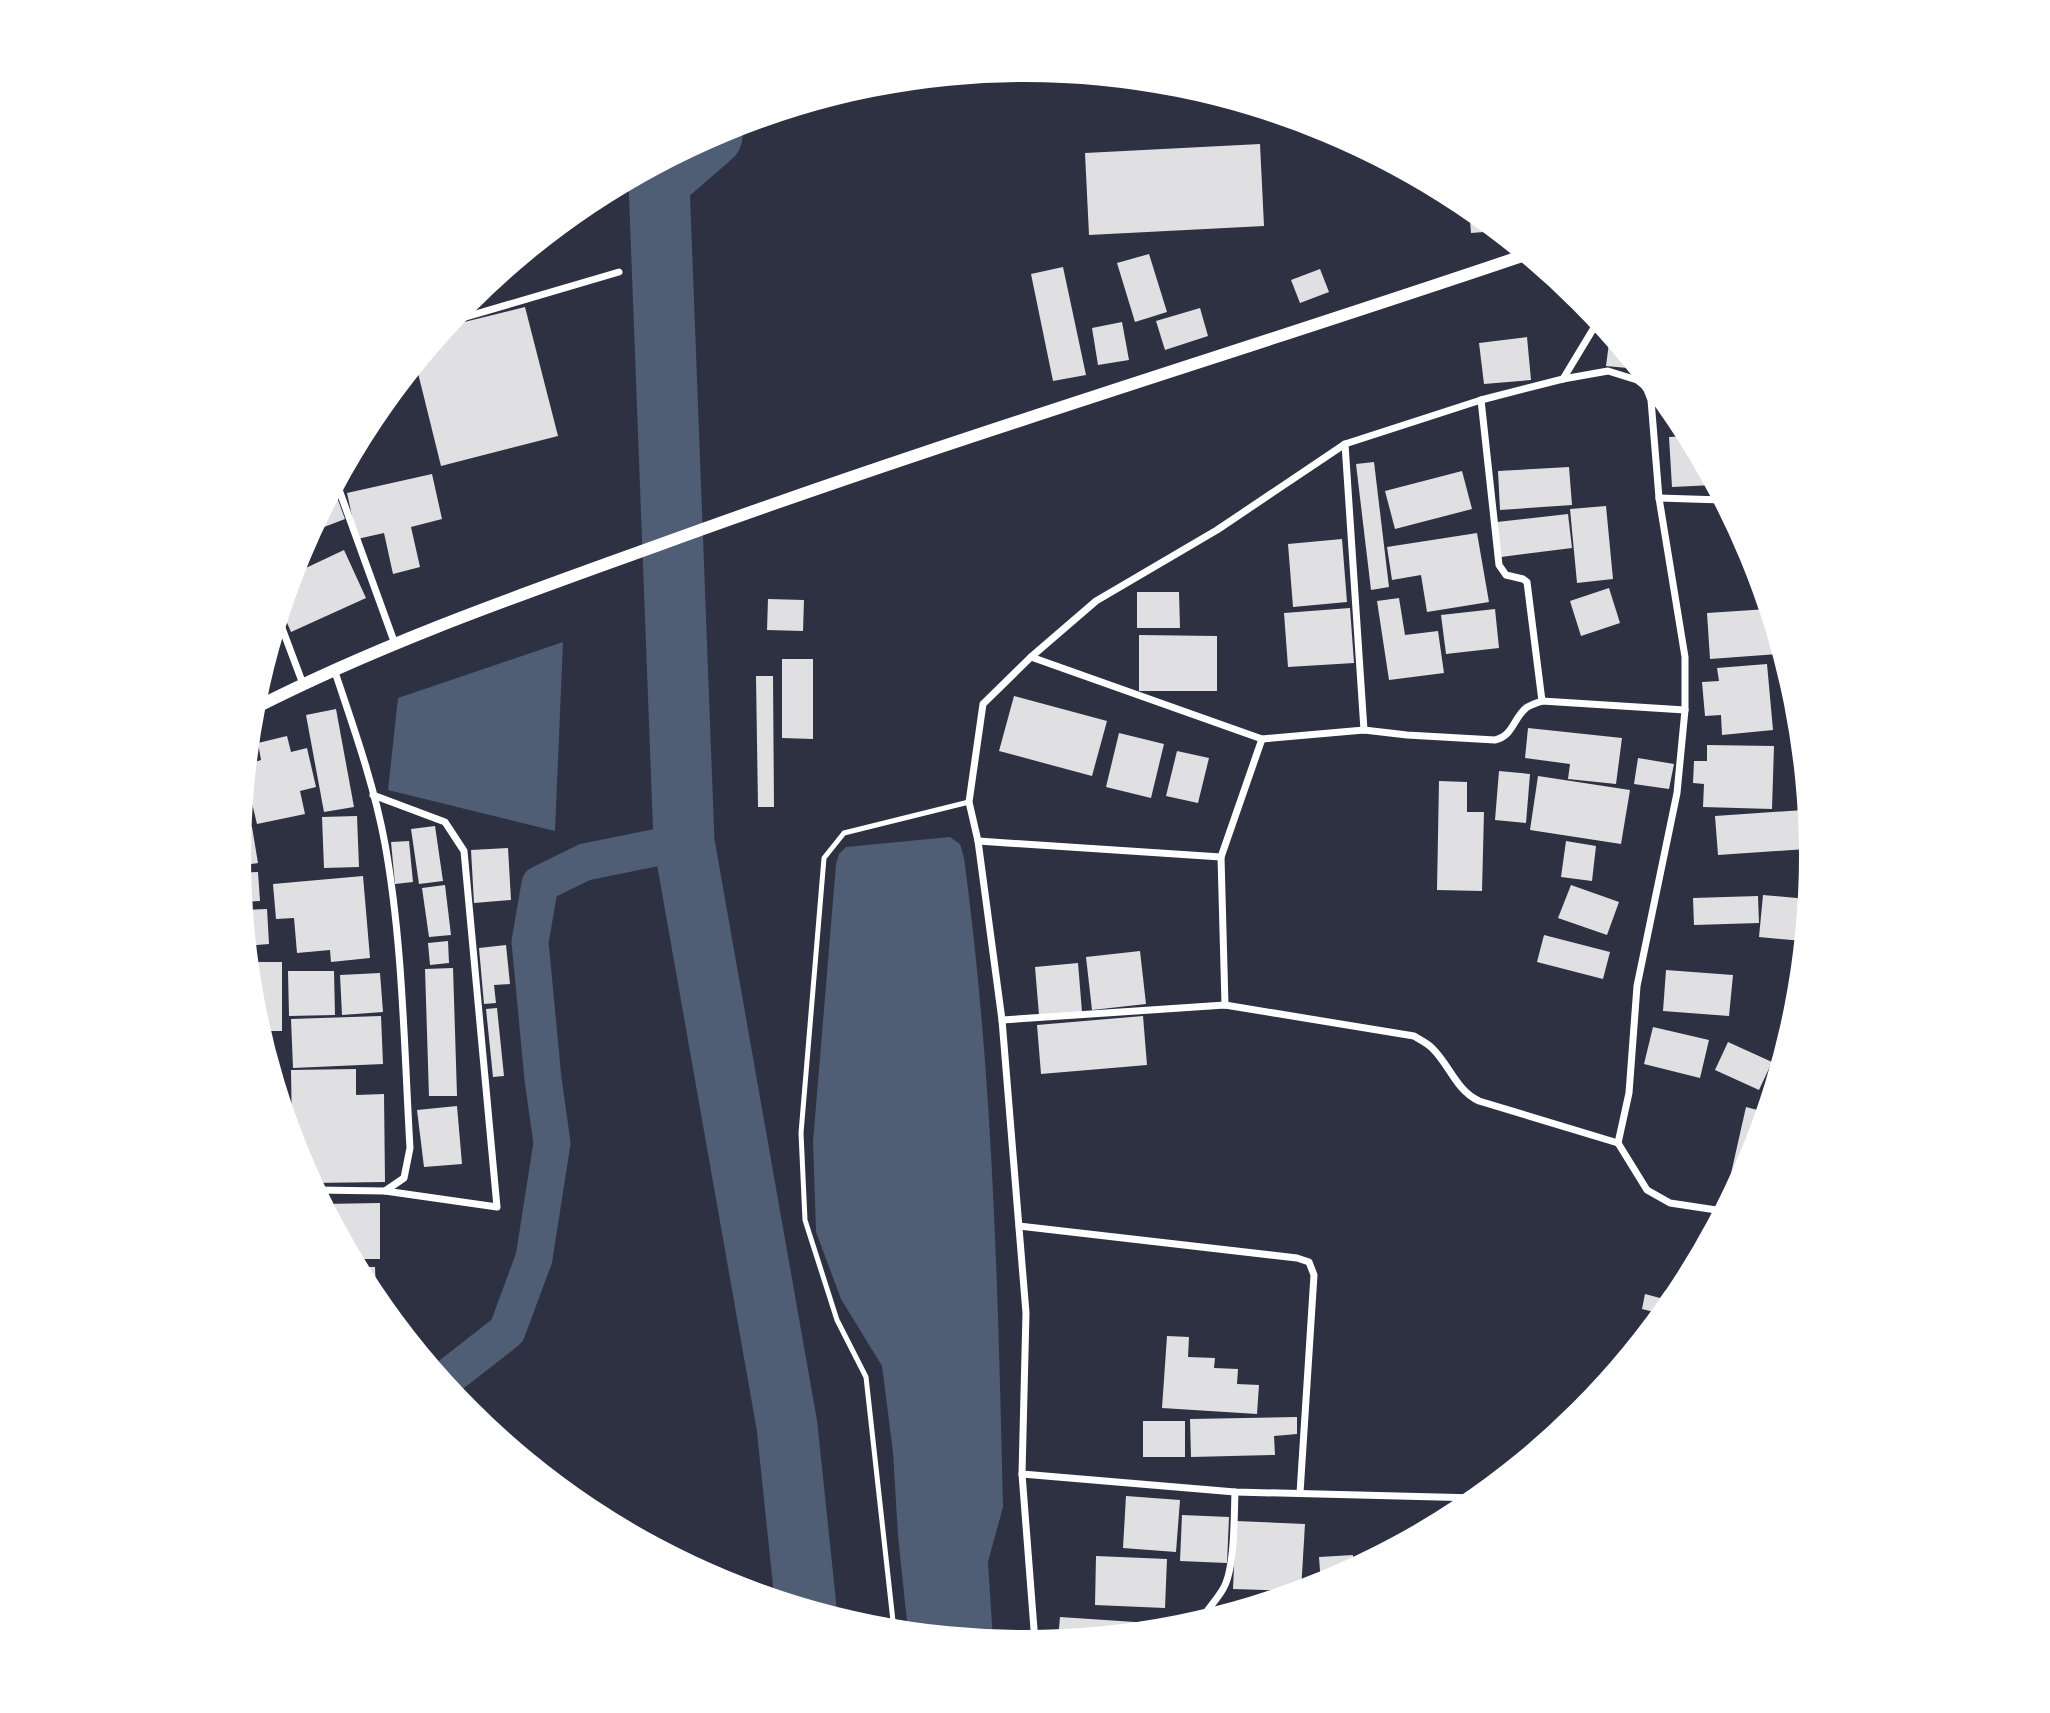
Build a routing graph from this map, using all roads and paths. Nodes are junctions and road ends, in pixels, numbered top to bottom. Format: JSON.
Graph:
{"nodes":[{"id":1,"x":1515,"y":257,"type":"edge"},
{"id":2,"x":619,"y":272,"type":"dead end"},
{"id":3,"x":472,"y":315,"type":"edge"},
{"id":4,"x":1592,"y":330,"type":"edge"},
{"id":5,"x":1563,"y":379,"type":"junction"},
{"id":6,"x":1636,"y":381,"type":"edge"},
{"id":7,"x":1481,"y":400,"type":"junction"},
{"id":8,"x":1651,"y":402,"type":"edge"},
{"id":9,"x":1345,"y":444,"type":"junction"},
{"id":10,"x":341,"y":495,"type":"edge"},
{"id":11,"x":1659,"y":498,"type":"junction"},
{"id":12,"x":1712,"y":500,"type":"edge"},
{"id":13,"x":284,"y":633,"type":"edge"},
{"id":14,"x":396,"y":645,"type":"junction"},
{"id":15,"x":1031,"y":657,"type":"junction"},
{"id":16,"x":334,"y":669,"type":"junction"},
{"id":17,"x":303,"y":684,"type":"junction"},
{"id":18,"x":1542,"y":701,"type":"junction"},
{"id":19,"x":267,"y":702,"type":"edge"},
{"id":20,"x":1685,"y":710,"type":"junction"},
{"id":21,"x":1364,"y":730,"type":"junction"},
{"id":22,"x":1262,"y":739,"type":"junction"},
{"id":23,"x":373,"y":794,"type":"junction"},
{"id":24,"x":969,"y":802,"type":"junction"},
{"id":25,"x":978,"y":841,"type":"junction"},
{"id":26,"x":1221,"y":857,"type":"junction"},
{"id":27,"x":1225,"y":1005,"type":"junction"},
{"id":28,"x":1002,"y":1020,"type":"junction"},
{"id":29,"x":1618,"y":1143,"type":"junction"},
{"id":30,"x":327,"y":1190,"type":"edge"},
{"id":31,"x":385,"y":1191,"type":"junction"},
{"id":32,"x":1714,"y":1209,"type":"edge"},
{"id":33,"x":1019,"y":1226,"type":"junction"},
{"id":34,"x":1023,"y":1474,"type":"junction"},
{"id":35,"x":1235,"y":1492,"type":"junction"},
{"id":36,"x":1300,"y":1493,"type":"junction"},
{"id":37,"x":1459,"y":1497,"type":"edge"},
{"id":38,"x":1208,"y":1608,"type":"edge"},
{"id":39,"x":893,"y":1619,"type":"edge"},
{"id":40,"x":1034,"y":1631,"type":"edge"}],
"edges":[{"from":1,"to":14,"type":"street"},
{"from":2,"to":3,"type":"street"},
{"from":4,"to":5,"type":"street"},
{"from":5,"to":6,"type":"street"},
{"from":5,"to":7,"type":"street"},
{"from":7,"to":9,"type":"street"},
{"from":7,"to":18,"type":"street"},
{"from":8,"to":11,"type":"street"},
{"from":9,"to":15,"type":"street"},
{"from":9,"to":21,"type":"street"},
{"from":10,"to":14,"type":"street"},
{"from":11,"to":12,"type":"street"},
{"from":11,"to":20,"type":"street"},
{"from":13,"to":17,"type":"street"},
{"from":14,"to":16,"type":"street"},
{"from":15,"to":22,"type":"street"},
{"from":15,"to":24,"type":"street"},
{"from":16,"to":17,"type":"street"},
{"from":16,"to":23,"type":"street"},
{"from":17,"to":19,"type":"street"},
{"from":18,"to":20,"type":"street"},
{"from":18,"to":21,"type":"street"},
{"from":20,"to":29,"type":"street"},
{"from":21,"to":22,"type":"street"},
{"from":22,"to":26,"type":"street"},
{"from":23,"to":31,"type":"street"},
{"from":23,"to":31,"type":"street"},
{"from":24,"to":25,"type":"street"},
{"from":24,"to":39,"type":"lane"},
{"from":25,"to":26,"type":"street"},
{"from":25,"to":28,"type":"street"},
{"from":26,"to":27,"type":"street"},
{"from":27,"to":28,"type":"street"},
{"from":27,"to":29,"type":"street"},
{"from":28,"to":33,"type":"street"},
{"from":29,"to":32,"type":"street"},
{"from":30,"to":31,"type":"street"},
{"from":33,"to":34,"type":"street"},
{"from":33,"to":36,"type":"street"},
{"from":34,"to":35,"type":"street"},
{"from":34,"to":40,"type":"street"},
{"from":35,"to":36,"type":"street"},
{"from":35,"to":38,"type":"street"},
{"from":36,"to":37,"type":"street"}]}
